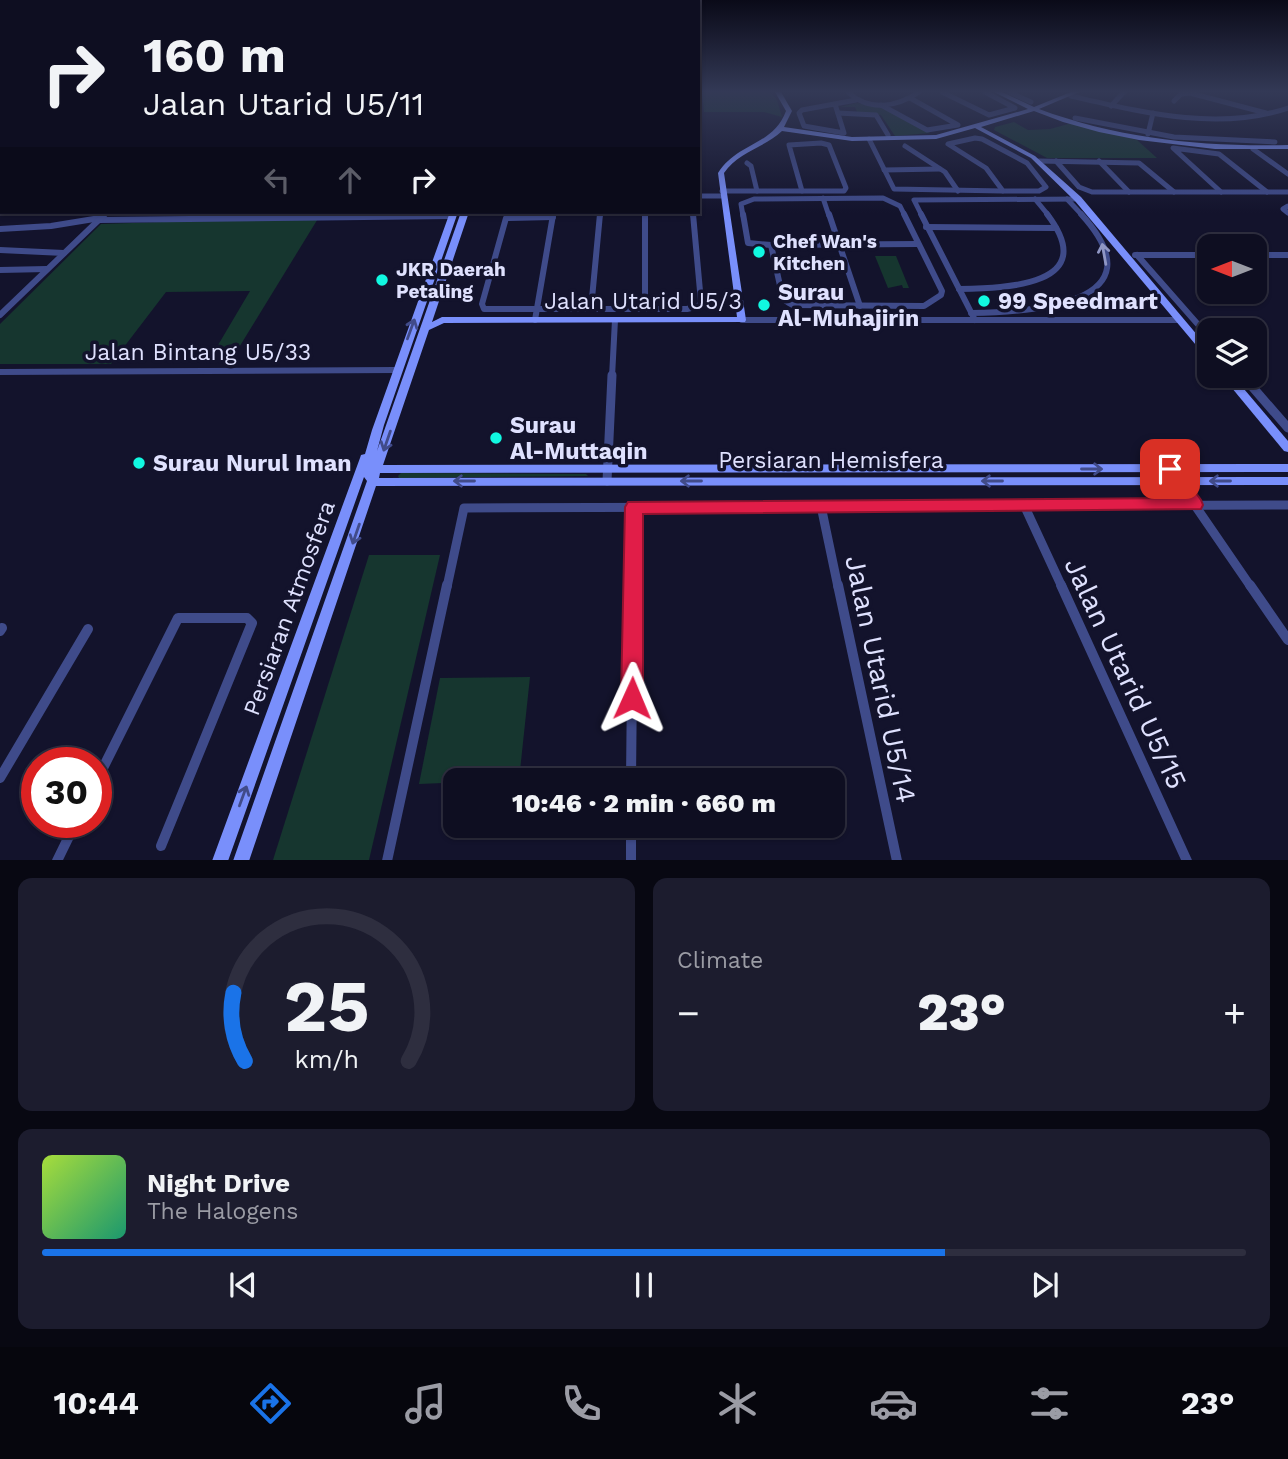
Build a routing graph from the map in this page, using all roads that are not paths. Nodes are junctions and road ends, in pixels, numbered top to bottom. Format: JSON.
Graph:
{"nodes":[{"id":1,"x":775,"y":132,"type":"edge"},
{"id":2,"x":806,"y":132,"type":"edge"},
{"id":3,"x":886,"y":132,"type":"edge"},
{"id":4,"x":957,"y":132,"type":"edge"},
{"id":5,"x":973,"y":132,"type":"edge"},
{"id":6,"x":982,"y":132,"type":"edge"},
{"id":7,"x":986,"y":132,"type":"edge"},
{"id":8,"x":1121,"y":132,"type":"edge"},
{"id":9,"x":1139,"y":132,"type":"edge"},
{"id":10,"x":1148,"y":134,"type":"joint"},
{"id":11,"x":888,"y":135,"type":"dead end"},
{"id":12,"x":986,"y":136,"type":"junction"},
{"id":13,"x":869,"y":139,"type":"junction"},
{"id":14,"x":1275,"y":142,"type":"dead end"},
{"id":15,"x":905,"y":146,"type":"dead end"},
{"id":16,"x":1288,"y":147,"type":"edge"},
{"id":17,"x":1253,"y":149,"type":"junction"},
{"id":18,"x":1039,"y":161,"type":"junction"},
{"id":19,"x":1056,"y":161,"type":"junction"},
{"id":20,"x":1099,"y":161,"type":"junction"},
{"id":21,"x":747,"y":163,"type":"dead end"},
{"id":22,"x":940,"y":169,"type":"junction"},
{"id":23,"x":884,"y":170,"type":"junction"},
{"id":24,"x":1288,"y":174,"type":"edge"},
{"id":25,"x":757,"y":191,"type":"junction"},
{"id":26,"x":803,"y":191,"type":"junction"},
{"id":27,"x":958,"y":191,"type":"junction"},
{"id":28,"x":1003,"y":191,"type":"junction"},
{"id":29,"x":1129,"y":192,"type":"junction"},
{"id":30,"x":1174,"y":192,"type":"junction"},
{"id":31,"x":1221,"y":192,"type":"junction"},
{"id":32,"x":1267,"y":192,"type":"junction"},
{"id":33,"x":1288,"y":192,"type":"edge"},
{"id":34,"x":723,"y":194,"type":"junction"},
{"id":35,"x":700,"y":196,"type":"edge"},
{"id":36,"x":822,"y":198,"type":"junction"},
{"id":37,"x":1035,"y":199,"type":"junction"},
{"id":38,"x":1067,"y":199,"type":"junction"},
{"id":39,"x":1078,"y":199,"type":"junction"},
{"id":40,"x":105,"y":214,"type":"edge"},
{"id":41,"x":454,"y":214,"type":"edge"},
{"id":42,"x":464,"y":214,"type":"edge"},
{"id":43,"x":553,"y":214,"type":"edge"},
{"id":44,"x":600,"y":214,"type":"edge"},
{"id":45,"x":645,"y":214,"type":"edge"},
{"id":46,"x":693,"y":214,"type":"edge"},
{"id":47,"x":100,"y":219,"type":"junction"},
{"id":48,"x":926,"y":226,"type":"junction"},
{"id":49,"x":1056,"y":228,"type":"junction"},
{"id":50,"x":0,"y":229,"type":"edge"},
{"id":51,"x":731,"y":243,"type":"junction"},
{"id":52,"x":748,"y":243,"type":"junction"},
{"id":53,"x":918,"y":244,"type":"junction"},
{"id":54,"x":771,"y":245,"type":"junction"},
{"id":55,"x":839,"y":245,"type":"junction"},
{"id":56,"x":0,"y":250,"type":"edge"},
{"id":57,"x":64,"y":253,"type":"junction"},
{"id":58,"x":1125,"y":255,"type":"junction"},
{"id":59,"x":1138,"y":255,"type":"junction"},
{"id":60,"x":1197,"y":255,"type":"edge"},
{"id":61,"x":1267,"y":255,"type":"edge"},
{"id":62,"x":1288,"y":255,"type":"edge"},
{"id":63,"x":47,"y":269,"type":"junction"},
{"id":64,"x":0,"y":270,"type":"edge"},
{"id":65,"x":435,"y":281,"type":"junction"},
{"id":66,"x":959,"y":289,"type":"junction"},
{"id":67,"x":0,"y":302,"type":"edge"},
{"id":68,"x":13,"y":302,"type":"junction"},
{"id":69,"x":860,"y":306,"type":"junction"},
{"id":70,"x":537,"y":309,"type":"junction"},
{"id":71,"x":591,"y":309,"type":"junction"},
{"id":72,"x":645,"y":309,"type":"junction"},
{"id":73,"x":431,"y":310,"type":"junction"},
{"id":74,"x":0,"y":315,"type":"edge"},
{"id":75,"x":973,"y":316,"type":"junction"},
{"id":76,"x":1191,"y":317,"type":"junction"},
{"id":77,"x":1179,"y":318,"type":"junction"},
{"id":78,"x":442,"y":320,"type":"junction"},
{"id":79,"x":535,"y":320,"type":"junction"},
{"id":80,"x":615,"y":320,"type":"junction"},
{"id":81,"x":742,"y":320,"type":"junction"},
{"id":82,"x":1197,"y":324,"type":"edge"},
{"id":83,"x":424,"y":330,"type":"junction"},
{"id":84,"x":1197,"y":340,"type":"edge"},
{"id":85,"x":396,"y":370,"type":"junction"},
{"id":86,"x":0,"y":372,"type":"edge"},
{"id":87,"x":1237,"y":388,"type":"edge"},
{"id":88,"x":1253,"y":388,"type":"edge"},
{"id":89,"x":397,"y":413,"type":"junction"},
{"id":90,"x":379,"y":425,"type":"junction"},
{"id":91,"x":1288,"y":428,"type":"edge"},
{"id":92,"x":1288,"y":449,"type":"edge"},
{"id":93,"x":1288,"y":468,"type":"edge"},
{"id":94,"x":1170,"y":469,"type":"junction"},
{"id":95,"x":373,"y":475,"type":"junction"},
{"id":96,"x":607,"y":475,"type":"junction"},
{"id":97,"x":1178,"y":481,"type":"junction"},
{"id":98,"x":1288,"y":481,"type":"edge"},
{"id":99,"x":1024,"y":505,"type":"junction"},
{"id":100,"x":1195,"y":505,"type":"junction"},
{"id":101,"x":1288,"y":505,"type":"edge"},
{"id":102,"x":821,"y":506,"type":"junction"},
{"id":103,"x":634,"y":507,"type":"junction"},
{"id":104,"x":334,"y":544,"type":"junction"},
{"id":105,"x":88,"y":629,"type":"dead end"},
{"id":106,"x":1288,"y":640,"type":"edge"},
{"id":107,"x":112,"y":750,"type":"edge"},
{"id":108,"x":631,"y":768,"type":"edge"},
{"id":109,"x":0,"y":778,"type":"edge"},
{"id":110,"x":229,"y":837,"type":"junction"},
{"id":111,"x":68,"y":838,"type":"edge"},
{"id":112,"x":631,"y":838,"type":"edge"},
{"id":113,"x":161,"y":846,"type":"dead end"},
{"id":114,"x":57,"y":860,"type":"edge"},
{"id":115,"x":210,"y":860,"type":"edge"},
{"id":116,"x":220,"y":860,"type":"edge"},
{"id":117,"x":241,"y":860,"type":"edge"},
{"id":118,"x":387,"y":860,"type":"edge"},
{"id":119,"x":631,"y":860,"type":"edge"},
{"id":120,"x":897,"y":860,"type":"edge"},
{"id":121,"x":1187,"y":860,"type":"edge"}],
"edges":[{"from":1,"to":34,"type":"street"},
{"from":2,"to":13,"type":"street"},
{"from":3,"to":11,"type":"street"},
{"from":4,"to":13,"type":"street"},
{"from":5,"to":12,"type":"street"},
{"from":6,"to":12,"type":"street"},
{"from":7,"to":12,"type":"street"},
{"from":8,"to":17,"type":"street"},
{"from":9,"to":10,"type":"street"},
{"from":10,"to":14,"type":"street"},
{"from":12,"to":18,"type":"street"},
{"from":12,"to":28,"type":"street"},
{"from":12,"to":28,"type":"street"},
{"from":13,"to":23,"type":"street"},
{"from":15,"to":22,"type":"street"},
{"from":16,"to":17,"type":"street"},
{"from":17,"to":24,"type":"street"},
{"from":18,"to":19,"type":"street"},
{"from":18,"to":39,"type":"street"},
{"from":19,"to":20,"type":"street"},
{"from":19,"to":29,"type":"street"},
{"from":20,"to":29,"type":"street"},
{"from":20,"to":30,"type":"street"},
{"from":21,"to":25,"type":"street"},
{"from":22,"to":23,"type":"street"},
{"from":22,"to":27,"type":"street"},
{"from":23,"to":27,"type":"street"},
{"from":25,"to":26,"type":"street"},
{"from":25,"to":34,"type":"street"},
{"from":26,"to":26,"type":"street"},
{"from":27,"to":28,"type":"street"},
{"from":29,"to":30,"type":"street"},
{"from":30,"to":31,"type":"street"},
{"from":31,"to":32,"type":"street"},
{"from":31,"to":32,"type":"street"},
{"from":32,"to":33,"type":"street"},
{"from":34,"to":35,"type":"street"},
{"from":34,"to":51,"type":"street"},
{"from":36,"to":52,"type":"street"},
{"from":36,"to":53,"type":"street"},
{"from":36,"to":55,"type":"street"},
{"from":37,"to":38,"type":"street"},
{"from":37,"to":48,"type":"street"},
{"from":37,"to":49,"type":"street"},
{"from":38,"to":39,"type":"street"},
{"from":75,"to":38,"type":"street","one_way":true},
{"from":39,"to":58,"type":"street"},
{"from":40,"to":47,"type":"street"},
{"from":41,"to":47,"type":"street"},
{"from":41,"to":65,"type":"street","name":"Persiaran Atmosfera"},
{"from":42,"to":65,"type":"street","name":"Persiaran Atmosfera"},
{"from":43,"to":70,"type":"street"},
{"from":43,"to":70,"type":"street"},
{"from":44,"to":71,"type":"street"},
{"from":45,"to":72,"type":"street"},
{"from":46,"to":72,"type":"street"},
{"from":47,"to":50,"type":"street"},
{"from":47,"to":57,"type":"street"},
{"from":48,"to":49,"type":"street"},
{"from":48,"to":66,"type":"street"},
{"from":49,"to":66,"type":"street"},
{"from":51,"to":52,"type":"street"},
{"from":51,"to":81,"type":"street"},
{"from":52,"to":54,"type":"street"},
{"from":53,"to":55,"type":"street"},
{"from":53,"to":69,"type":"street"},
{"from":54,"to":55,"type":"street"},
{"from":54,"to":69,"type":"street"},
{"from":55,"to":69,"type":"street"},
{"from":56,"to":57,"type":"street"},
{"from":57,"to":63,"type":"street"},
{"from":58,"to":59,"type":"street"},
{"from":58,"to":77,"type":"street"},
{"from":59,"to":60,"type":"street"},
{"from":59,"to":76,"type":"street"},
{"from":61,"to":62,"type":"street"},
{"from":63,"to":64,"type":"street"},
{"from":63,"to":68,"type":"street"},
{"from":65,"to":73,"type":"street","name":"Persiaran Atmosfera"},
{"from":85,"to":65,"type":"street","name":"Persiaran Atmosfera","one_way":true},
{"from":66,"to":75,"type":"street"},
{"from":67,"to":68,"type":"street"},
{"from":68,"to":74,"type":"street"},
{"from":70,"to":71,"type":"street"},
{"from":70,"to":79,"type":"street"},
{"from":71,"to":72,"type":"street"},
{"from":73,"to":78,"type":"street"},
{"from":73,"to":83,"type":"street","name":"Persiaran Atmosfera"},
{"from":75,"to":77,"type":"street","name":"Jalan Utarid U5/3"},
{"from":75,"to":81,"type":"street","name":"Jalan Utarid U5/3"},
{"from":76,"to":77,"type":"street","name":"Jalan Utarid U5/3"},
{"from":76,"to":82,"type":"street"},
{"from":77,"to":84,"type":"street"},
{"from":78,"to":79,"type":"street","name":"Jalan Utarid U5/3"},
{"from":78,"to":83,"type":"street"},
{"from":79,"to":80,"type":"street","name":"Jalan Utarid U5/3"},
{"from":80,"to":81,"type":"street","name":"Jalan Utarid U5/3"},
{"from":80,"to":96,"type":"street"},
{"from":83,"to":89,"type":"street","name":"Persiaran Atmosfera"},
{"from":85,"to":86,"type":"street","name":"Jalan Bintang U5/33"},
{"from":85,"to":89,"type":"street"},
{"from":85,"to":90,"type":"street","name":"Persiaran Atmosfera"},
{"from":87,"to":92,"type":"street"},
{"from":88,"to":91,"type":"street"},
{"from":89,"to":95,"type":"street","name":"Persiaran Atmosfera","one_way":true},
{"from":90,"to":95,"type":"street"},
{"from":90,"to":104,"type":"street","name":"Persiaran Atmosfera"},
{"from":93,"to":94,"type":"street","name":"Persiaran Hemisfera"},
{"from":96,"to":94,"type":"street","name":"Persiaran Hemisfera","one_way":true},
{"from":94,"to":97,"type":"street"},
{"from":95,"to":96,"type":"street","name":"Persiaran Hemisfera"},
{"from":95,"to":104,"type":"street"},
{"from":95,"to":117,"type":"street","name":"Persiaran Atmosfera","one_way":true},
{"from":97,"to":96,"type":"street","name":"Persiaran Hemisfera","one_way":true},
{"from":98,"to":97,"type":"street","name":"Persiaran Hemisfera","one_way":true},
{"from":97,"to":100,"type":"street"},
{"from":99,"to":100,"type":"street"},
{"from":99,"to":102,"type":"street"},
{"from":99,"to":121,"type":"street","name":"Jalan Utarid U5/15"},
{"from":100,"to":101,"type":"street"},
{"from":100,"to":106,"type":"street"},
{"from":102,"to":103,"type":"street"},
{"from":102,"to":120,"type":"street","name":"Jalan Utarid U5/14"},
{"from":103,"to":108,"type":"street"},
{"from":103,"to":118,"type":"street"},
{"from":110,"to":104,"type":"street","name":"Persiaran Atmosfera","one_way":true},
{"from":105,"to":109,"type":"street"},
{"from":107,"to":113,"type":"street"},
{"from":110,"to":115,"type":"street"},
{"from":110,"to":116,"type":"street","name":"Persiaran Atmosfera"},
{"from":111,"to":114,"type":"street"},
{"from":112,"to":119,"type":"street"}]}
